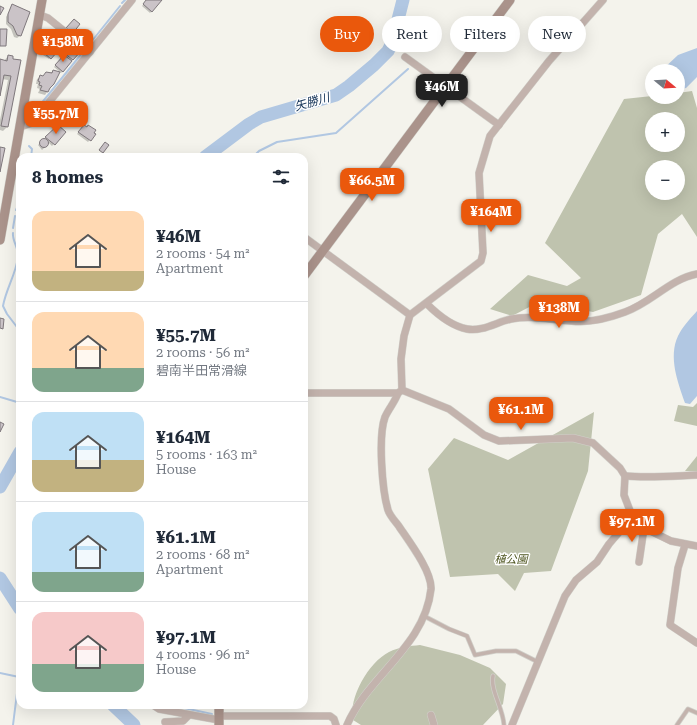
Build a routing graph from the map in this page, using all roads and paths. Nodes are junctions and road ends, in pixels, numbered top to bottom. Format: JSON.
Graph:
{"nodes":[{"id":1,"x":42,"y":0,"type":"edge"},
{"id":2,"x":132,"y":0,"type":"edge"},
{"id":3,"x":510,"y":0,"type":"edge"},
{"id":4,"x":603,"y":0,"type":"edge"},
{"id":5,"x":40,"y":15,"type":"junction"},
{"id":6,"x":90,"y":52,"type":"junction"},
{"id":7,"x":405,"y":57,"type":"dead end"},
{"id":8,"x":446,"y":86,"type":"junction"},
{"id":9,"x":499,"y":125,"type":"junction"},
{"id":10,"x":20,"y":126,"type":"junction"},
{"id":11,"x":0,"y":240,"type":"edge"},
{"id":12,"x":308,"y":240,"type":"edge"},
{"id":13,"x":322,"y":251,"type":"junction"},
{"id":14,"x":308,"y":270,"type":"edge"},
{"id":15,"x":697,"y":274,"type":"edge"},
{"id":16,"x":427,"y":304,"type":"junction"},
{"id":17,"x":410,"y":316,"type":"junction"},
{"id":18,"x":400,"y":392,"type":"junction"},
{"id":19,"x":308,"y":393,"type":"edge"},
{"id":20,"x":697,"y":475,"type":"edge"},
{"id":21,"x":624,"y":476,"type":"junction"},
{"id":22,"x":632,"y":522,"type":"junction"},
{"id":23,"x":644,"y":528,"type":"junction"},
{"id":24,"x":685,"y":545,"type":"junction"},
{"id":25,"x":697,"y":546,"type":"edge"},
{"id":26,"x":639,"y":562,"type":"dead end"},
{"id":27,"x":424,"y":616,"type":"junction"},
{"id":28,"x":697,"y":643,"type":"edge"},
{"id":29,"x":538,"y":662,"type":"junction"},
{"id":30,"x":492,"y":676,"type":"dead end"},
{"id":31,"x":159,"y":709,"type":"edge"},
{"id":32,"x":219,"y":709,"type":"edge"},
{"id":33,"x":697,"y":713,"type":"edge"},
{"id":34,"x":190,"y":715,"type":"junction"},
{"id":35,"x":430,"y":715,"type":"dead end"},
{"id":36,"x":219,"y":720,"type":"edge"},
{"id":37,"x":165,"y":722,"type":"dead end"},
{"id":38,"x":336,"y":725,"type":"edge"},
{"id":39,"x":347,"y":725,"type":"edge"},
{"id":40,"x":434,"y":725,"type":"edge"},
{"id":41,"x":504,"y":725,"type":"edge"},
{"id":42,"x":512,"y":725,"type":"edge"},
{"id":43,"x":677,"y":725,"type":"edge"}],
"edges":[{"from":1,"to":5,"type":"street"},
{"from":2,"to":6,"type":"street"},
{"from":3,"to":8,"type":"street"},
{"from":4,"to":9,"type":"street"},
{"from":5,"to":6,"type":"street"},
{"from":5,"to":10,"type":"street"},
{"from":6,"to":10,"type":"street"},
{"from":7,"to":8,"type":"street"},
{"from":8,"to":9,"type":"street"},
{"from":8,"to":13,"type":"street"},
{"from":9,"to":16,"type":"street"},
{"from":10,"to":11,"type":"street"},
{"from":12,"to":13,"type":"street"},
{"from":13,"to":14,"type":"street"},
{"from":13,"to":17,"type":"street"},
{"from":15,"to":16,"type":"street"},
{"from":16,"to":17,"type":"street"},
{"from":17,"to":18,"type":"street"},
{"from":18,"to":19,"type":"street"},
{"from":18,"to":21,"type":"street"},
{"from":18,"to":27,"type":"street"},
{"from":20,"to":21,"type":"street"},
{"from":21,"to":22,"type":"street"},
{"from":22,"to":23,"type":"street"},
{"from":22,"to":29,"type":"street"},
{"from":23,"to":24,"type":"street"},
{"from":23,"to":26,"type":"street"},
{"from":24,"to":25,"type":"street"},
{"from":24,"to":28,"type":"street"},
{"from":27,"to":29,"type":"lane"},
{"from":27,"to":39,"type":"street"},
{"from":29,"to":42,"type":"street"},
{"from":30,"to":41,"type":"lane"},
{"from":31,"to":34,"type":"street"},
{"from":32,"to":36,"type":"street"},
{"from":33,"to":43,"type":"lane"},
{"from":34,"to":36,"type":"street"},
{"from":34,"to":37,"type":"street"},
{"from":35,"to":40,"type":"street"},
{"from":36,"to":38,"type":"street"}]}
